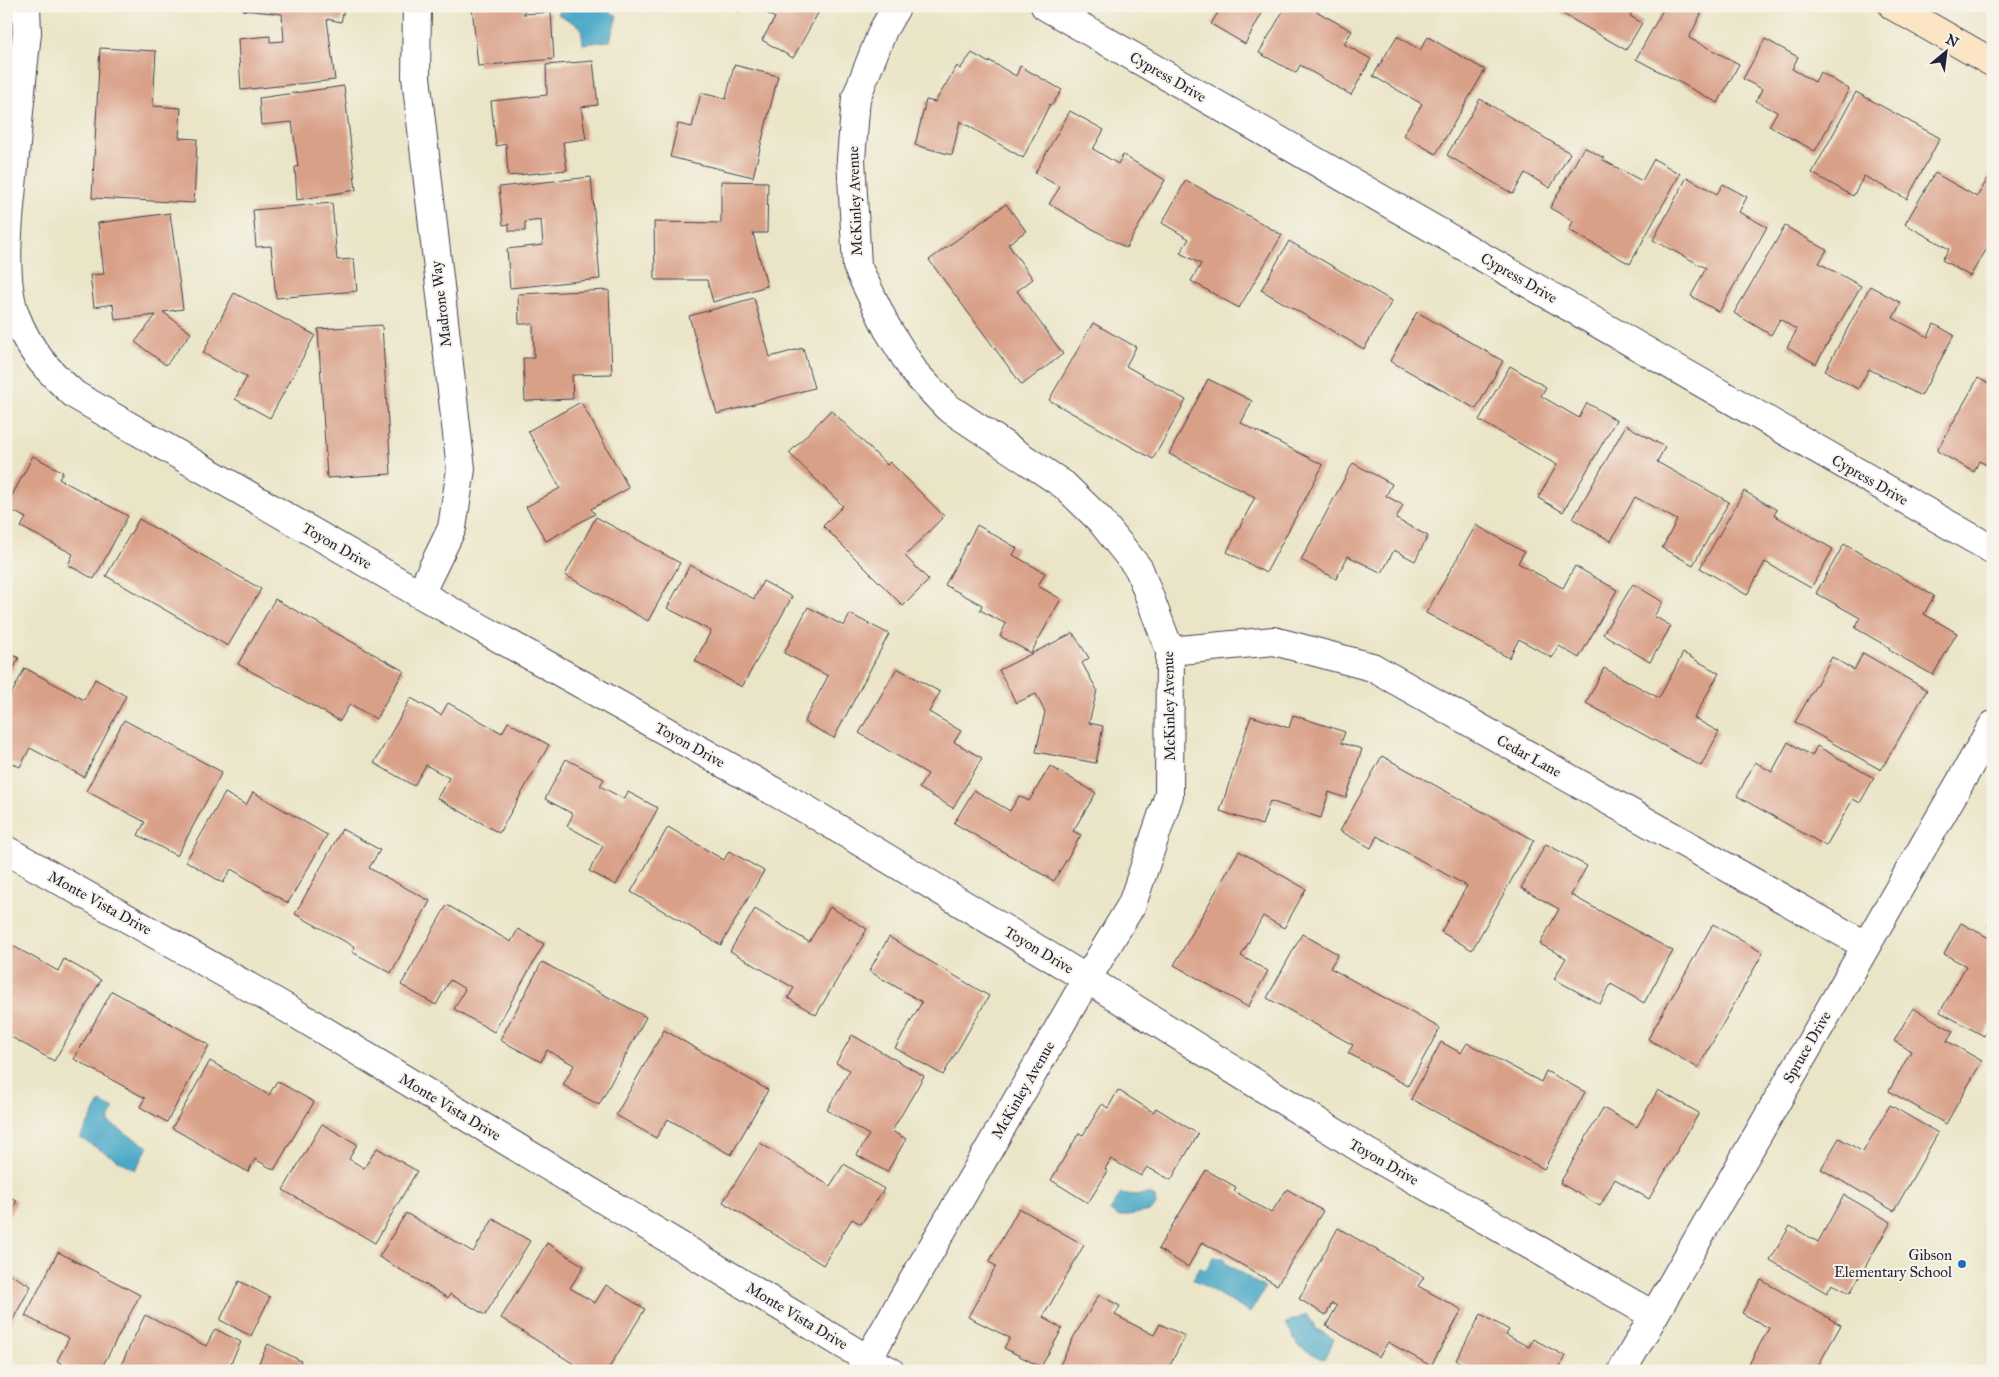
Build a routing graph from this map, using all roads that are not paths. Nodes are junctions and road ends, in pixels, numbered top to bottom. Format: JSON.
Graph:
{"nodes":[{"id":1,"x":26,"y":6,"type":"edge"},
{"id":2,"x":417,"y":6,"type":"edge"},
{"id":3,"x":897,"y":6,"type":"edge"},
{"id":4,"x":1045,"y":6,"type":"edge"},
{"id":5,"x":1893,"y":6,"type":"edge"},
{"id":6,"x":1993,"y":63,"type":"edge"},
{"id":7,"x":1993,"y":550,"type":"edge"},
{"id":8,"x":420,"y":594,"type":"junction"},
{"id":9,"x":1170,"y":651,"type":"junction"},
{"id":10,"x":1993,"y":725,"type":"edge"},
{"id":11,"x":6,"y":850,"type":"edge"},
{"id":12,"x":1866,"y":945,"type":"junction"},
{"id":13,"x":1087,"y":979,"type":"junction"},
{"id":14,"x":1653,"y":1315,"type":"junction"},
{"id":15,"x":873,"y":1367,"type":"edge"},
{"id":16,"x":1622,"y":1371,"type":"edge"}],
"edges":[{"from":1,"to":8,"type":"street","name":"Toyon Drive"},
{"from":2,"to":8,"type":"street","name":"Madrone Way"},
{"from":3,"to":9,"type":"street","name":"McKinley Avenue"},
{"from":4,"to":7,"type":"street","name":"Cypress Drive"},
{"from":5,"to":6,"type":"main road"},
{"from":8,"to":13,"type":"street","name":"Toyon Drive"},
{"from":9,"to":12,"type":"street","name":"Cedar Lane"},
{"from":9,"to":13,"type":"street","name":"McKinley Avenue"},
{"from":10,"to":12,"type":"street","name":"Spruce Drive"},
{"from":11,"to":15,"type":"street","name":"Monte Vista Drive"},
{"from":12,"to":14,"type":"street","name":"Spruce Drive"},
{"from":13,"to":14,"type":"street","name":"Toyon Drive"},
{"from":13,"to":15,"type":"street","name":"McKinley Avenue"},
{"from":14,"to":16,"type":"street","name":"Spruce Drive"}]}
